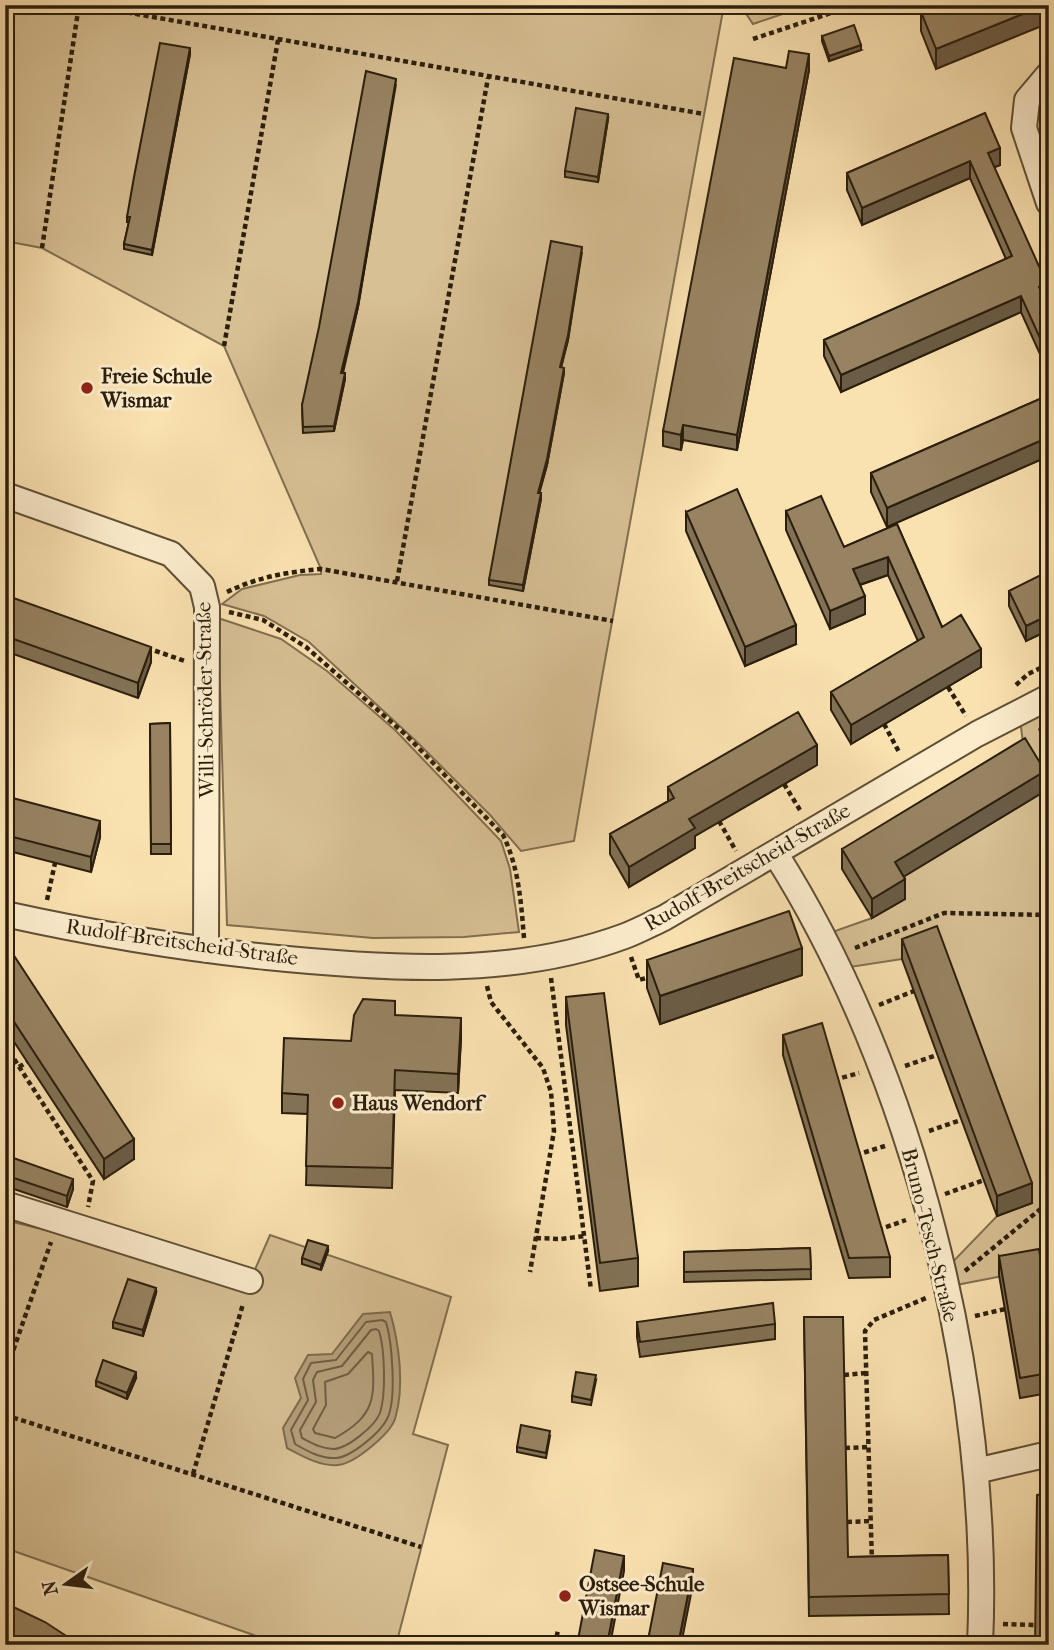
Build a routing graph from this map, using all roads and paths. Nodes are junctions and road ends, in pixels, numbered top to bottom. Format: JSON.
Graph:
{"nodes":[{"id":1,"x":79,"y":5,"type":"edge"},
{"id":2,"x":85,"y":5,"type":"edge"},
{"id":3,"x":855,"y":5,"type":"edge"},
{"id":4,"x":753,"y":38,"type":"dead end"},
{"id":5,"x":278,"y":40,"type":"junction"},
{"id":6,"x":1049,"y":74,"type":"edge"},
{"id":7,"x":488,"y":78,"type":"junction"},
{"id":8,"x":704,"y":114,"type":"dead end"},
{"id":9,"x":1049,"y":203,"type":"edge"},
{"id":10,"x":42,"y":248,"type":"dead end"},
{"id":11,"x":224,"y":346,"type":"dead end"},
{"id":12,"x":5,"y":495,"type":"edge"},
{"id":13,"x":397,"y":581,"type":"junction"},
{"id":14,"x":207,"y":607,"type":"junction"},
{"id":15,"x":613,"y":621,"type":"dead end"},
{"id":16,"x":144,"y":647,"type":"edge"},
{"id":17,"x":206,"y":669,"type":"junction"},
{"id":18,"x":948,"y":687,"type":"edge"},
{"id":19,"x":1049,"y":696,"type":"edge"},
{"id":20,"x":967,"y":718,"type":"dead end"},
{"id":21,"x":884,"y":724,"type":"edge"},
{"id":22,"x":910,"y":773,"type":"junction"},
{"id":23,"x":784,"y":784,"type":"edge"},
{"id":24,"x":719,"y":821,"type":"edge"},
{"id":25,"x":812,"y":831,"type":"junction"},
{"id":26,"x":775,"y":853,"type":"junction"},
{"id":27,"x":55,"y":863,"type":"edge"},
{"id":28,"x":746,"y":870,"type":"junction"},
{"id":29,"x":5,"y":914,"type":"edge"},
{"id":30,"x":1049,"y":915,"type":"edge"},
{"id":31,"x":42,"y":922,"type":"junction"},
{"id":32,"x":536,"y":933,"type":"dead end"},
{"id":33,"x":625,"y":936,"type":"junction"},
{"id":34,"x":528,"y":947,"type":"junction"},
{"id":35,"x":205,"y":950,"type":"junction"},
{"id":36,"x":831,"y":957,"type":"junction"},
{"id":37,"x":482,"y":964,"type":"junction"},
{"id":38,"x":660,"y":974,"type":"edge"},
{"id":39,"x":914,"y":991,"type":"edge"},
{"id":40,"x":859,"y":1013,"type":"junction"},
{"id":41,"x":5,"y":1045,"type":"edge"},
{"id":42,"x":937,"y":1055,"type":"edge"},
{"id":43,"x":571,"y":1059,"type":"edge"},
{"id":44,"x":562,"y":1060,"type":"junction"},
{"id":45,"x":27,"y":1062,"type":"edge"},
{"id":46,"x":19,"y":1067,"type":"junction"},
{"id":47,"x":883,"y":1074,"type":"junction"},
{"id":48,"x":57,"y":1107,"type":"edge"},
{"id":49,"x":49,"y":1113,"type":"junction"},
{"id":50,"x":579,"y":1125,"type":"edge"},
{"id":51,"x":570,"y":1126,"type":"junction"},
{"id":52,"x":88,"y":1154,"type":"edge"},
{"id":53,"x":79,"y":1160,"type":"junction"},
{"id":54,"x":984,"y":1180,"type":"edge"},
{"id":55,"x":588,"y":1190,"type":"edge"},
{"id":56,"x":579,"y":1191,"type":"junction"},
{"id":57,"x":1049,"y":1202,"type":"edge"},
{"id":58,"x":5,"y":1204,"type":"edge"},
{"id":59,"x":926,"y":1208,"type":"junction"},
{"id":60,"x":58,"y":1220,"type":"junction"},
{"id":61,"x":85,"y":1228,"type":"junction"},
{"id":62,"x":877,"y":1230,"type":"edge"},
{"id":63,"x":584,"y":1236,"type":"junction"},
{"id":64,"x":536,"y":1238,"type":"junction"},
{"id":65,"x":596,"y":1256,"type":"edge"},
{"id":66,"x":587,"y":1257,"type":"junction"},
{"id":67,"x":530,"y":1272,"type":"dead end"},
{"id":68,"x":250,"y":1281,"type":"joint"},
{"id":69,"x":946,"y":1287,"type":"junction"},
{"id":70,"x":591,"y":1290,"type":"dead end"},
{"id":71,"x":867,"y":1373,"type":"junction"},
{"id":72,"x":5,"y":1374,"type":"edge"},
{"id":73,"x":844,"y":1374,"type":"edge"},
{"id":74,"x":5,"y":1415,"type":"edge"},
{"id":75,"x":869,"y":1447,"type":"junction"},
{"id":76,"x":845,"y":1448,"type":"edge"},
{"id":77,"x":1049,"y":1454,"type":"edge"},
{"id":78,"x":976,"y":1471,"type":"junction"},
{"id":79,"x":193,"y":1474,"type":"junction"},
{"id":80,"x":871,"y":1521,"type":"junction"},
{"id":81,"x":847,"y":1522,"type":"edge"},
{"id":82,"x":421,"y":1547,"type":"dead end"},
{"id":83,"x":873,"y":1567,"type":"edge"},
{"id":84,"x":1036,"y":1625,"type":"edge"},
{"id":85,"x":558,"y":1630,"type":"dead end"},
{"id":86,"x":981,"y":1634,"type":"edge"},
{"id":87,"x":555,"y":1645,"type":"edge"}],
"edges":[{"from":1,"to":10,"type":"path"},
{"from":2,"to":5,"type":"path"},
{"from":3,"to":4,"type":"path"},
{"from":5,"to":7,"type":"path"},
{"from":5,"to":11,"type":"path"},
{"from":6,"to":9,"type":"street"},
{"from":7,"to":8,"type":"path"},
{"from":7,"to":13,"type":"path"},
{"from":12,"to":14,"type":"street","name":"Willi-Schröder-Straße"},
{"from":13,"to":14,"type":"path"},
{"from":13,"to":15,"type":"path"},
{"from":14,"to":17,"type":"street","name":"Willi-Schröder-Straße"},
{"from":14,"to":34,"type":"path"},
{"from":16,"to":17,"type":"path"},
{"from":17,"to":35,"type":"street","name":"Willi-Schröder-Straße"},
{"from":18,"to":20,"type":"path"},
{"from":19,"to":22,"type":"street","name":"Rudolf-Breitscheid-Straße"},
{"from":21,"to":22,"type":"path"},
{"from":22,"to":25,"type":"street","name":"Rudolf-Breitscheid-Straße"},
{"from":23,"to":25,"type":"path"},
{"from":24,"to":28,"type":"path"},
{"from":25,"to":26,"type":"street","name":"Rudolf-Breitscheid-Straße"},
{"from":26,"to":28,"type":"street","name":"Rudolf-Breitscheid-Straße"},
{"from":26,"to":36,"type":"street","name":"Bruno-Tesch-Straße"},
{"from":27,"to":31,"type":"path"},
{"from":28,"to":33,"type":"street","name":"Rudolf-Breitscheid-Straße"},
{"from":29,"to":31,"type":"street","name":"Rudolf-Breitscheid-Straße"},
{"from":30,"to":36,"type":"path"},
{"from":31,"to":35,"type":"street","name":"Rudolf-Breitscheid-Straße"},
{"from":32,"to":34,"type":"path"},
{"from":33,"to":34,"type":"street","name":"Rudolf-Breitscheid-Straße"},
{"from":33,"to":38,"type":"path"},
{"from":34,"to":37,"type":"street","name":"Rudolf-Breitscheid-Straße"},
{"from":34,"to":44,"type":"path"},
{"from":35,"to":37,"type":"street","name":"Rudolf-Breitscheid-Straße"},
{"from":36,"to":40,"type":"street","name":"Bruno-Tesch-Straße"},
{"from":37,"to":64,"type":"path"},
{"from":39,"to":40,"type":"path"},
{"from":40,"to":47,"type":"street","name":"Bruno-Tesch-Straße"},
{"from":41,"to":46,"type":"path"},
{"from":42,"to":47,"type":"path"},
{"from":43,"to":44,"type":"path"},
{"from":44,"to":51,"type":"path"},
{"from":45,"to":46,"type":"path"},
{"from":46,"to":49,"type":"path"},
{"from":47,"to":59,"type":"street","name":"Bruno-Tesch-Straße"},
{"from":48,"to":49,"type":"path"},
{"from":49,"to":53,"type":"path"},
{"from":50,"to":51,"type":"path"},
{"from":51,"to":56,"type":"path"},
{"from":52,"to":53,"type":"path"},
{"from":53,"to":61,"type":"path"},
{"from":54,"to":59,"type":"path"},
{"from":55,"to":56,"type":"path"},
{"from":56,"to":63,"type":"path"},
{"from":57,"to":69,"type":"path"},
{"from":58,"to":60,"type":"street"},
{"from":59,"to":62,"type":"path"},
{"from":59,"to":69,"type":"street","name":"Bruno-Tesch-Straße"},
{"from":60,"to":61,"type":"street"},
{"from":60,"to":72,"type":"path"},
{"from":61,"to":68,"type":"street"},
{"from":63,"to":64,"type":"path"},
{"from":63,"to":66,"type":"path"},
{"from":64,"to":67,"type":"path"},
{"from":65,"to":66,"type":"path"},
{"from":66,"to":70,"type":"path"},
{"from":68,"to":79,"type":"path"},
{"from":69,"to":71,"type":"path"},
{"from":69,"to":78,"type":"street","name":"Bruno-Tesch-Straße"},
{"from":71,"to":73,"type":"path"},
{"from":71,"to":75,"type":"path"},
{"from":74,"to":79,"type":"path"},
{"from":75,"to":76,"type":"path"},
{"from":75,"to":80,"type":"path"},
{"from":77,"to":78,"type":"street"},
{"from":78,"to":86,"type":"street","name":"Bruno-Tesch-Straße"},
{"from":79,"to":82,"type":"path"},
{"from":80,"to":81,"type":"path"},
{"from":80,"to":83,"type":"path"},
{"from":84,"to":86,"type":"path"},
{"from":85,"to":87,"type":"path"}]}
